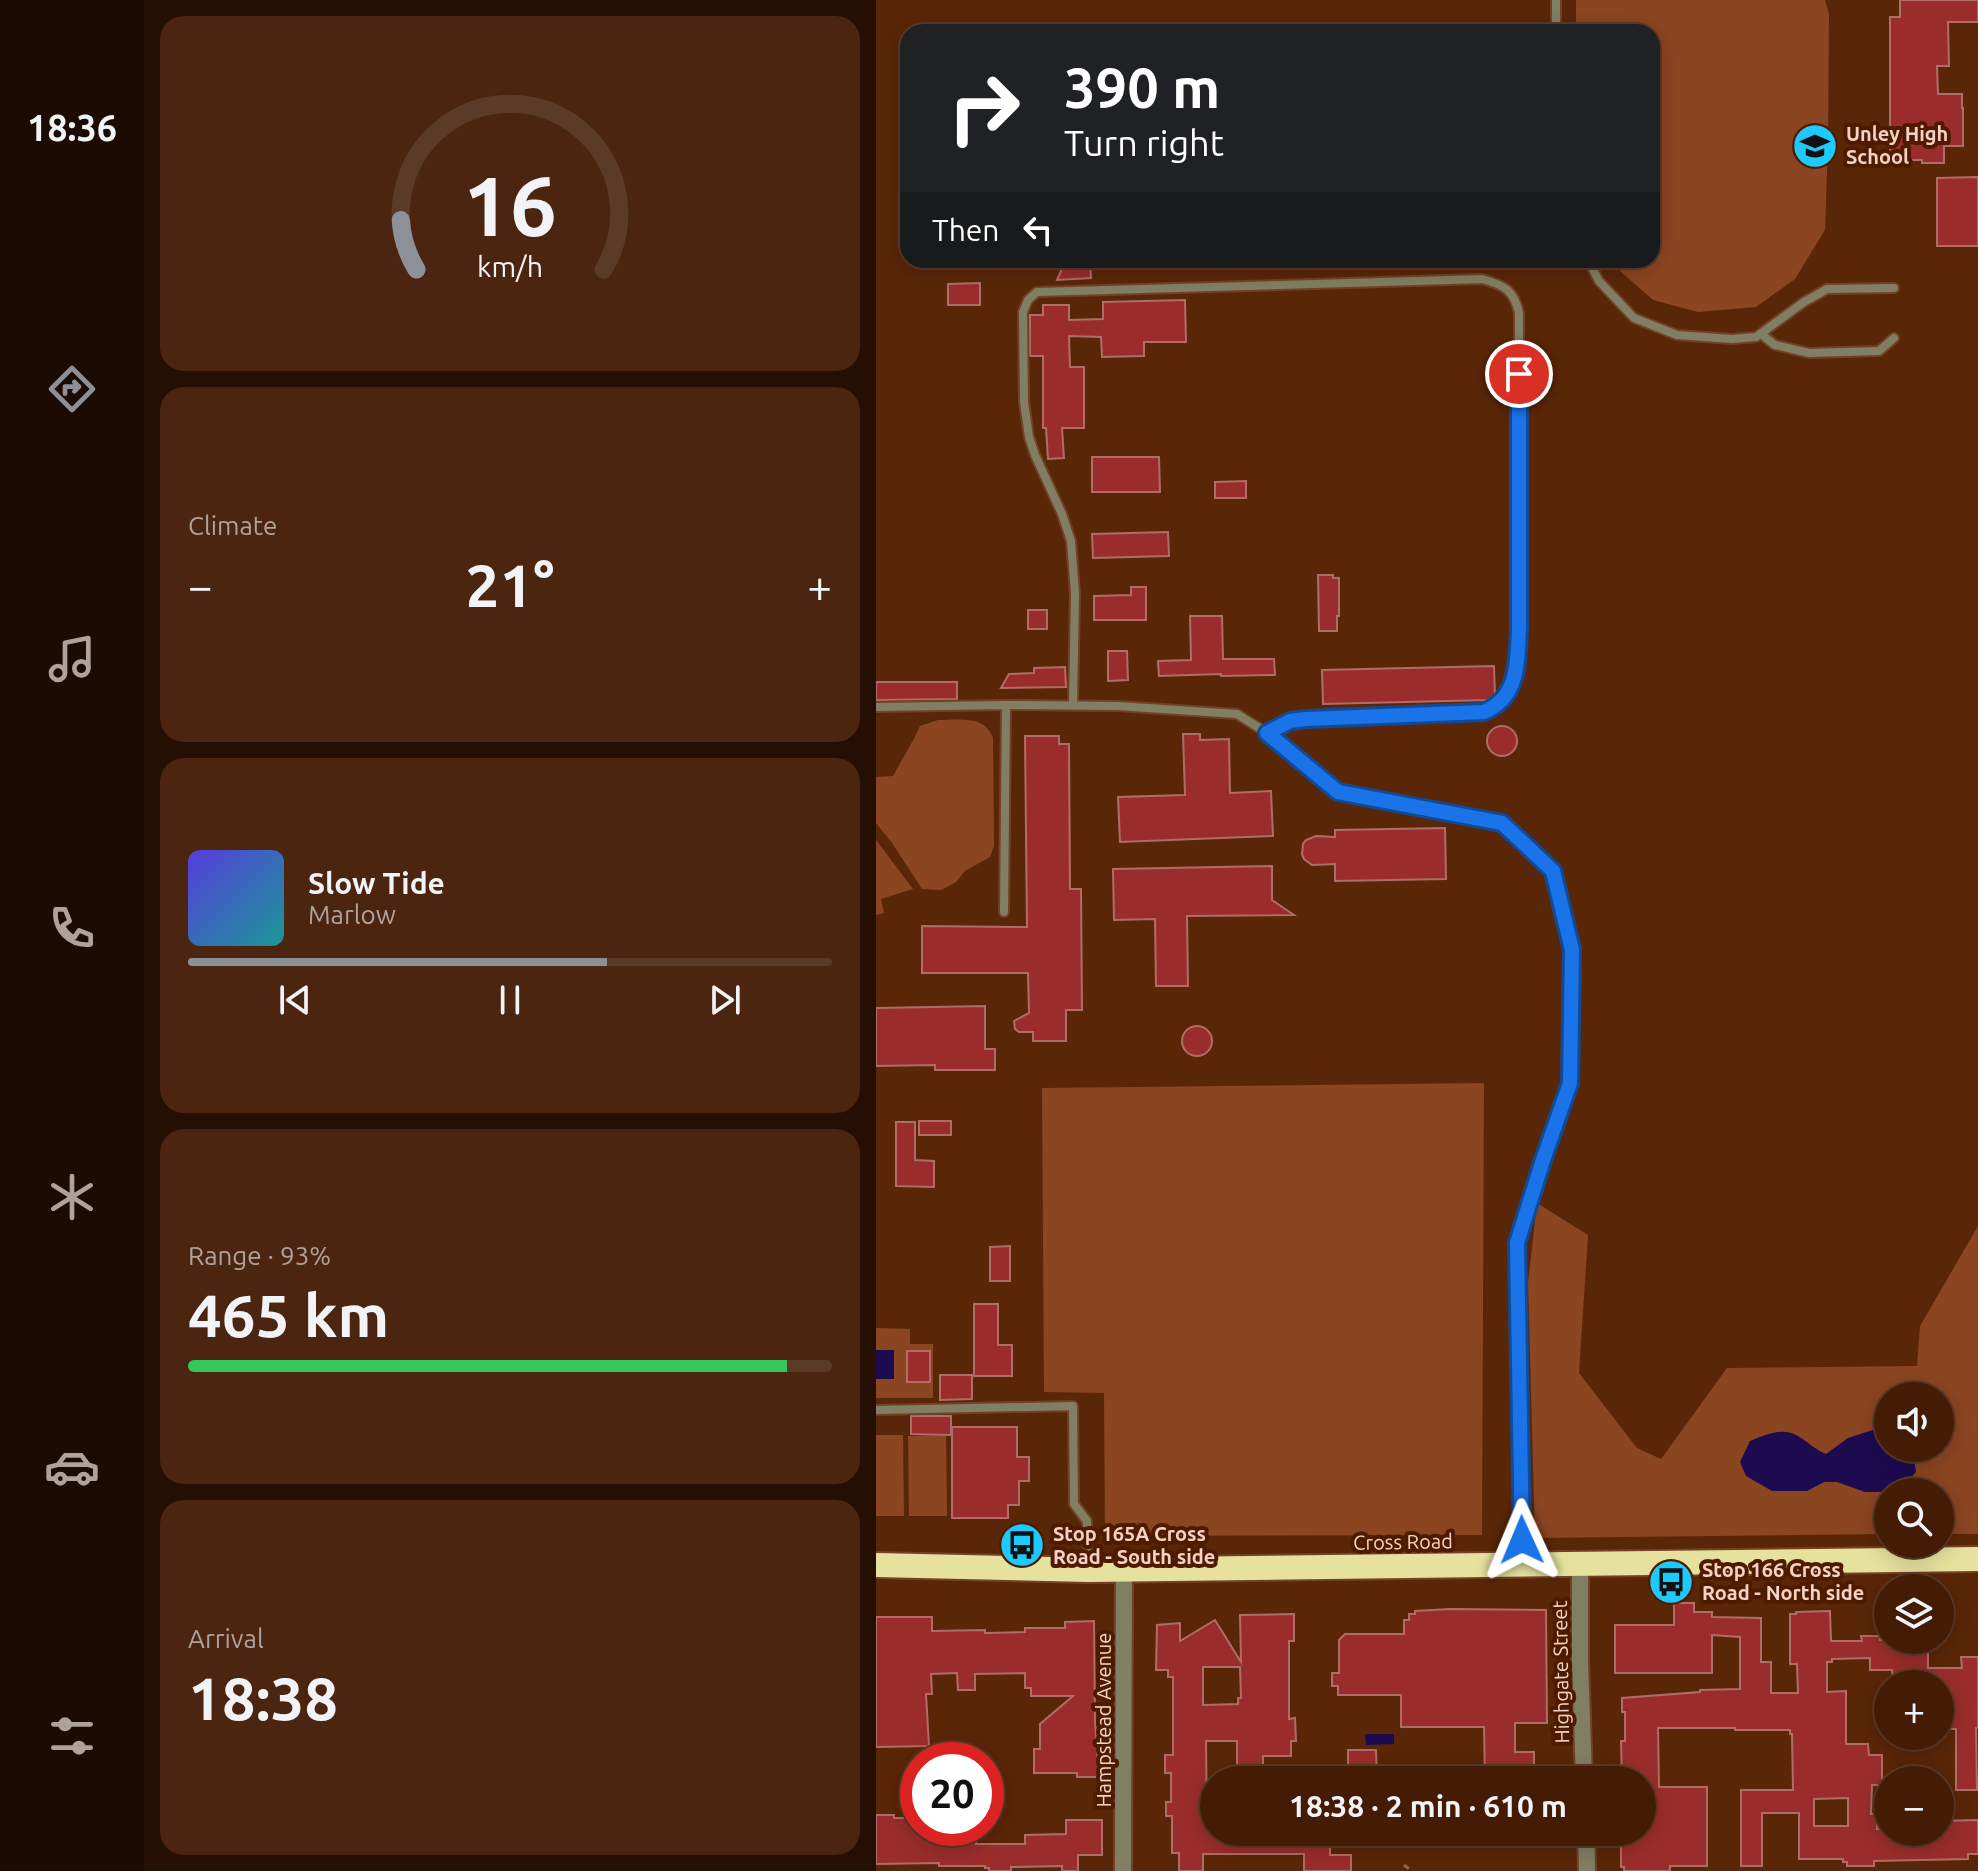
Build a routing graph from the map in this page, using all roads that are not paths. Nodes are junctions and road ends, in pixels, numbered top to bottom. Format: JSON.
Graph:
{"nodes":[{"id":1,"x":1556,"y":0,"type":"edge"},
{"id":2,"x":1556,"y":24,"type":"edge"},
{"id":3,"x":1592,"y":268,"type":"edge"},
{"id":4,"x":1894,"y":288,"type":"dead end"},
{"id":5,"x":1761,"y":334,"type":"junction"},
{"id":6,"x":1894,"y":338,"type":"dead end"},
{"id":7,"x":1006,"y":705,"type":"junction"},
{"id":8,"x":1073,"y":706,"type":"junction"},
{"id":9,"x":876,"y":707,"type":"edge"},
{"id":10,"x":1267,"y":733,"type":"junction"},
{"id":11,"x":1004,"y":912,"type":"dead end"},
{"id":12,"x":876,"y":1410,"type":"edge"},
{"id":13,"x":1978,"y":1559,"type":"edge"},
{"id":14,"x":1580,"y":1564,"type":"junction"},
{"id":15,"x":876,"y":1565,"type":"edge"},
{"id":16,"x":1522,"y":1565,"type":"junction"},
{"id":17,"x":1088,"y":1570,"type":"junction"},
{"id":18,"x":1124,"y":1570,"type":"junction"},
{"id":19,"x":1584,"y":1766,"type":"edge"},
{"id":20,"x":1586,"y":1846,"type":"edge"},
{"id":21,"x":1123,"y":1871,"type":"edge"},
{"id":22,"x":1587,"y":1871,"type":"edge"}],
"edges":[{"from":1,"to":2,"type":"lane"},
{"from":3,"to":5,"type":"lane"},
{"from":4,"to":5,"type":"lane"},
{"from":5,"to":6,"type":"lane"},
{"from":7,"to":8,"type":"lane"},
{"from":7,"to":9,"type":"lane"},
{"from":7,"to":11,"type":"lane"},
{"from":8,"to":10,"type":"lane"},
{"from":8,"to":10,"type":"lane"},
{"from":10,"to":16,"type":"lane"},
{"from":12,"to":17,"type":"lane"},
{"from":13,"to":14,"type":"highway","name":"Cross Road"},
{"from":14,"to":16,"type":"highway","name":"Cross Road"},
{"from":14,"to":19,"type":"street","name":"Highgate Street"},
{"from":15,"to":17,"type":"highway","name":"Cross Road"},
{"from":16,"to":18,"type":"highway","name":"Cross Road"},
{"from":17,"to":18,"type":"highway","name":"Cross Road"},
{"from":18,"to":21,"type":"street","name":"Hampstead Avenue"},
{"from":20,"to":22,"type":"street"}]}
